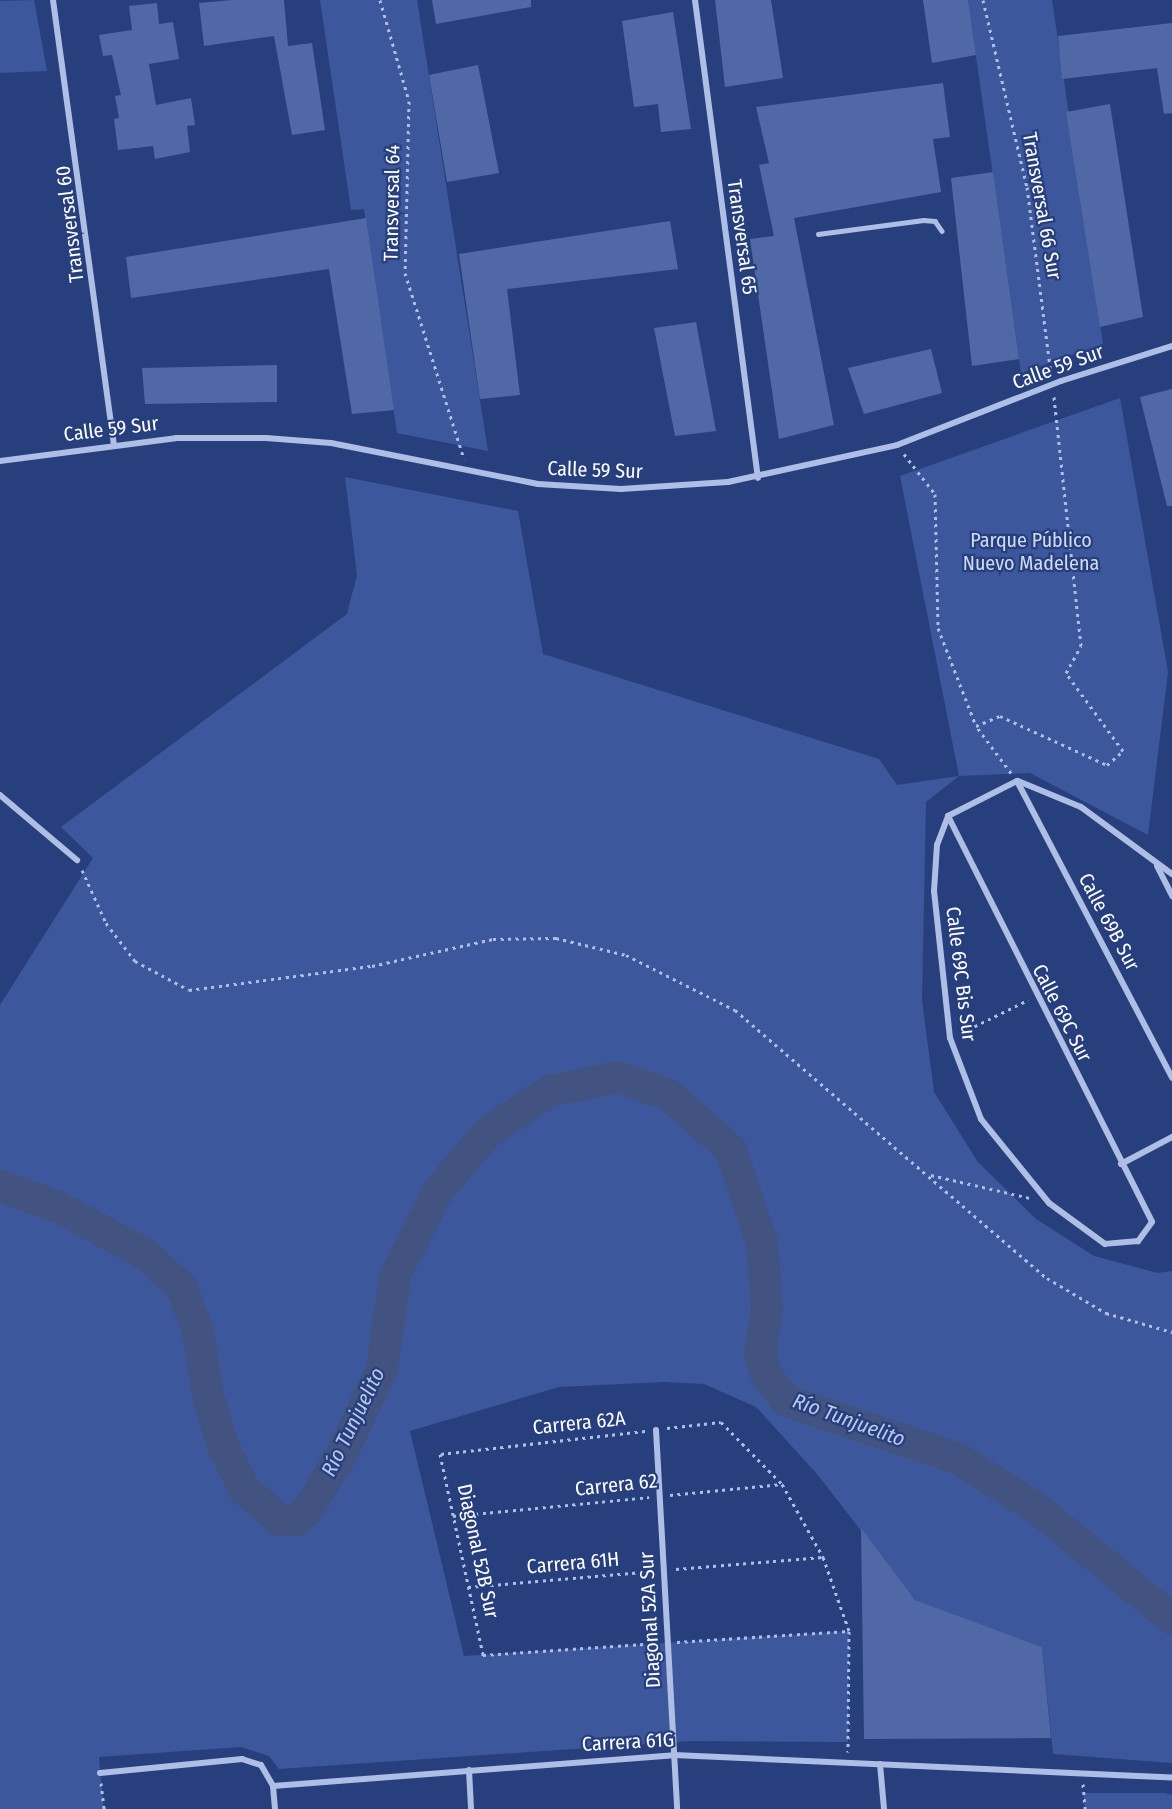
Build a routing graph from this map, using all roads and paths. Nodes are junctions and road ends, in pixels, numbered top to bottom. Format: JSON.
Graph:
{"nodes":[{"id":1,"x":53,"y":0,"type":"edge"},
{"id":2,"x":380,"y":0,"type":"edge"},
{"id":3,"x":694,"y":0,"type":"edge"},
{"id":4,"x":983,"y":0,"type":"edge"},
{"id":5,"x":942,"y":231,"type":"dead end"},
{"id":6,"x":818,"y":234,"type":"dead end"},
{"id":7,"x":1172,"y":346,"type":"edge"},
{"id":8,"x":1052,"y":385,"type":"junction"},
{"id":9,"x":114,"y":445,"type":"junction"},
{"id":10,"x":897,"y":445,"type":"junction"},
{"id":11,"x":0,"y":461,"type":"edge"},
{"id":12,"x":468,"y":474,"type":"junction"},
{"id":13,"x":758,"y":478,"type":"junction"},
{"id":14,"x":976,"y":726,"type":"junction"},
{"id":15,"x":1017,"y":781,"type":"junction"},
{"id":16,"x":0,"y":795,"type":"edge"},
{"id":17,"x":948,"y":816,"type":"junction"},
{"id":18,"x":77,"y":860,"type":"joint"},
{"id":19,"x":1157,"y":865,"type":"junction"},
{"id":20,"x":1172,"y":874,"type":"edge"},
{"id":21,"x":1172,"y":896,"type":"edge"},
{"id":22,"x":1035,"y":996,"type":"junction"},
{"id":23,"x":950,"y":1038,"type":"junction"},
{"id":24,"x":1172,"y":1078,"type":"edge"},
{"id":25,"x":1172,"y":1137,"type":"edge"},
{"id":26,"x":1121,"y":1164,"type":"junction"},
{"id":27,"x":929,"y":1174,"type":"junction"},
{"id":28,"x":1048,"y":1203,"type":"junction"},
{"id":29,"x":1152,"y":1222,"type":"joint"},
{"id":30,"x":1172,"y":1332,"type":"edge"},
{"id":31,"x":656,"y":1430,"type":"junction"},
{"id":32,"x":440,"y":1454,"type":"joint"},
{"id":33,"x":782,"y":1484,"type":"junction"},
{"id":34,"x":660,"y":1496,"type":"junction"},
{"id":35,"x":453,"y":1516,"type":"junction"},
{"id":36,"x":823,"y":1557,"type":"junction"},
{"id":37,"x":664,"y":1570,"type":"junction"},
{"id":38,"x":468,"y":1587,"type":"junction"},
{"id":39,"x":483,"y":1655,"type":"dead end"},
{"id":40,"x":674,"y":1755,"type":"junction"},
{"id":41,"x":847,"y":1762,"type":"junction"},
{"id":42,"x":880,"y":1764,"type":"junction"},
{"id":43,"x":468,"y":1770,"type":"junction"},
{"id":44,"x":1082,"y":1771,"type":"junction"},
{"id":45,"x":100,"y":1773,"type":"joint"},
{"id":46,"x":1172,"y":1778,"type":"edge"},
{"id":47,"x":273,"y":1786,"type":"junction"},
{"id":48,"x":104,"y":1809,"type":"edge"},
{"id":49,"x":275,"y":1809,"type":"edge"},
{"id":50,"x":471,"y":1809,"type":"edge"},
{"id":51,"x":677,"y":1809,"type":"edge"},
{"id":52,"x":884,"y":1809,"type":"edge"},
{"id":53,"x":1085,"y":1809,"type":"edge"}],
"edges":[{"from":1,"to":9,"type":"street","name":"Transversal 60"},
{"from":2,"to":12,"type":"path","name":"Transversal 64"},
{"from":3,"to":13,"type":"street","name":"Transversal 65"},
{"from":4,"to":8,"type":"path","name":"Transversal 66 Sur"},
{"from":5,"to":6,"type":"lane"},
{"from":7,"to":8,"type":"street","name":"Calle 59 Sur"},
{"from":8,"to":10,"type":"street","name":"Calle 59 Sur"},
{"from":8,"to":14,"type":"path","name":"Transversal 66 Sur"},
{"from":9,"to":11,"type":"street","name":"Calle 59 Sur"},
{"from":9,"to":12,"type":"street","name":"Calle 59 Sur"},
{"from":10,"to":13,"type":"street","name":"Calle 59 Sur"},
{"from":10,"to":14,"type":"path"},
{"from":12,"to":13,"type":"street","name":"Calle 59 Sur"},
{"from":14,"to":15,"type":"path"},
{"from":15,"to":17,"type":"street"},
{"from":15,"to":19,"type":"street"},
{"from":15,"to":24,"type":"street","name":"Calle 69B Sur"},
{"from":16,"to":18,"type":"street"},
{"from":17,"to":22,"type":"street","name":"Calle 69C Sur"},
{"from":17,"to":23,"type":"street","name":"Calle 69C Bis Sur"},
{"from":18,"to":27,"type":"path"},
{"from":19,"to":20,"type":"street"},
{"from":19,"to":21,"type":"street"},
{"from":22,"to":23,"type":"path"},
{"from":22,"to":26,"type":"street","name":"Calle 69C Sur"},
{"from":23,"to":28,"type":"street","name":"Calle 69C Bis Sur"},
{"from":25,"to":26,"type":"street"},
{"from":26,"to":29,"type":"street","name":"Calle 69C Sur"},
{"from":27,"to":28,"type":"path"},
{"from":27,"to":30,"type":"path"},
{"from":28,"to":29,"type":"street","name":"Calle 69C Bis Sur"},
{"from":31,"to":32,"type":"path","name":"Carrera 62A"},
{"from":31,"to":33,"type":"path","name":"Carrera 62A"},
{"from":31,"to":34,"type":"street","name":"Diagonal 52A Sur"},
{"from":32,"to":35,"type":"path","name":"Diagonal 52B Sur"},
{"from":33,"to":34,"type":"path","name":"Carrera 62"},
{"from":33,"to":36,"type":"path"},
{"from":34,"to":35,"type":"path","name":"Carrera 62"},
{"from":34,"to":37,"type":"street","name":"Diagonal 52A Sur"},
{"from":35,"to":38,"type":"path","name":"Diagonal 52B Sur"},
{"from":36,"to":37,"type":"path","name":"Carrera 61H"},
{"from":36,"to":41,"type":"path"},
{"from":37,"to":38,"type":"path","name":"Carrera 61H"},
{"from":37,"to":40,"type":"street","name":"Diagonal 52A Sur"},
{"from":38,"to":39,"type":"path","name":"Diagonal 52B Sur"},
{"from":40,"to":41,"type":"street","name":"Carrera 61G"},
{"from":40,"to":43,"type":"street","name":"Carrera 61G"},
{"from":40,"to":51,"type":"street","name":"Diagonal 52A Sur"},
{"from":41,"to":42,"type":"street","name":"Carrera 61G"},
{"from":42,"to":44,"type":"street","name":"Carrera 61G"},
{"from":42,"to":52,"type":"street"},
{"from":43,"to":47,"type":"street","name":"Carrera 61G"},
{"from":43,"to":50,"type":"street"},
{"from":44,"to":46,"type":"street","name":"Carrera 61G"},
{"from":44,"to":53,"type":"path"},
{"from":45,"to":47,"type":"street"},
{"from":45,"to":48,"type":"path"},
{"from":47,"to":49,"type":"street"}]}
